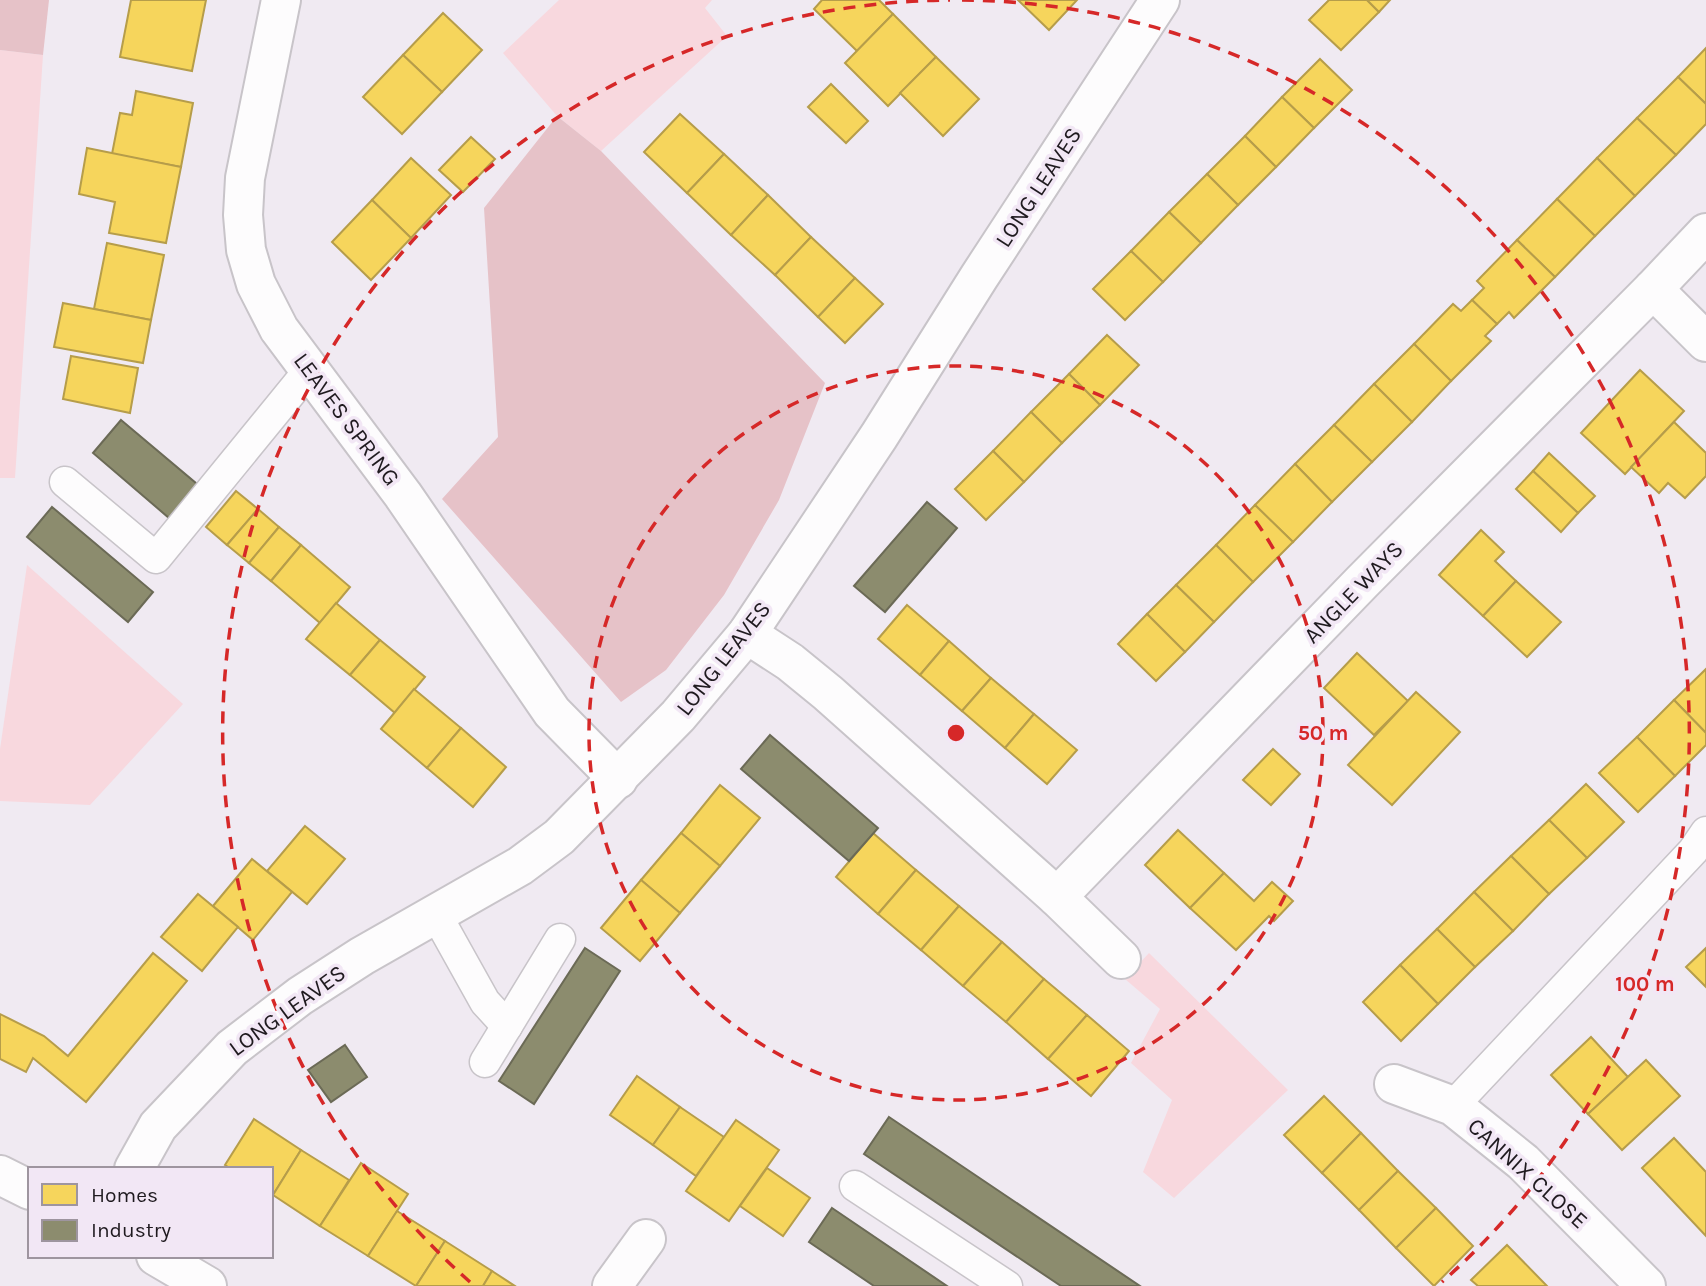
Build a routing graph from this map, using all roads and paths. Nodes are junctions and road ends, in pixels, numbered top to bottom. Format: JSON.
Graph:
{"nodes":[{"id":1,"x":281,"y":0,"type":"edge"},
{"id":2,"x":1160,"y":0,"type":"edge"},
{"id":3,"x":1706,"y":233,"type":"edge"},
{"id":4,"x":1653,"y":289,"type":"junction"},
{"id":5,"x":1706,"y":342,"type":"edge"},
{"id":6,"x":311,"y":368,"type":"junction"},
{"id":7,"x":65,"y":482,"type":"dead end"},
{"id":8,"x":747,"y":634,"type":"junction"},
{"id":9,"x":618,"y":779,"type":"junction"},
{"id":10,"x":1706,"y":832,"type":"edge"},
{"id":11,"x":1057,"y":897,"type":"junction"},
{"id":12,"x":437,"y":916,"type":"junction"},
{"id":13,"x":561,"y":939,"type":"dead end"},
{"id":14,"x":1121,"y":959,"type":"dead end"},
{"id":15,"x":507,"y":1026,"type":"junction"},
{"id":16,"x":485,"y":1062,"type":"dead end"},
{"id":17,"x":1394,"y":1084,"type":"dead end"},
{"id":18,"x":1453,"y":1106,"type":"junction"},
{"id":19,"x":135,"y":1167,"type":"edge"},
{"id":20,"x":0,"y":1175,"type":"edge"},
{"id":21,"x":855,"y":1186,"type":"dead end"},
{"id":22,"x":28,"y":1189,"type":"edge"},
{"id":23,"x":646,"y":1239,"type":"dead end"},
{"id":24,"x":159,"y":1258,"type":"edge"},
{"id":25,"x":207,"y":1286,"type":"edge"},
{"id":26,"x":612,"y":1286,"type":"edge"},
{"id":27,"x":1007,"y":1286,"type":"edge"},
{"id":28,"x":1646,"y":1286,"type":"edge"}],
"edges":[{"from":1,"to":6,"type":"street","name":"LEAVES SPRING"},
{"from":2,"to":8,"type":"street","name":"LONG LEAVES"},
{"from":3,"to":4,"type":"street","name":"ANGLE WAYS"},
{"from":4,"to":5,"type":"street"},
{"from":4,"to":11,"type":"street","name":"ANGLE WAYS"},
{"from":6,"to":7,"type":"lane"},
{"from":6,"to":9,"type":"street","name":"LEAVES SPRING"},
{"from":8,"to":9,"type":"street","name":"LONG LEAVES"},
{"from":8,"to":11,"type":"street"},
{"from":9,"to":12,"type":"street","name":"LONG LEAVES"},
{"from":10,"to":18,"type":"lane"},
{"from":11,"to":14,"type":"street"},
{"from":12,"to":15,"type":"lane"},
{"from":12,"to":19,"type":"street","name":"LONG LEAVES"},
{"from":13,"to":15,"type":"lane"},
{"from":15,"to":16,"type":"lane"},
{"from":17,"to":18,"type":"street","name":"CANNIX CLOSE"},
{"from":18,"to":28,"type":"street","name":"CANNIX CLOSE"},
{"from":20,"to":22,"type":"street"},
{"from":21,"to":27,"type":"lane"},
{"from":23,"to":26,"type":"street"},
{"from":24,"to":25,"type":"street"}]}
